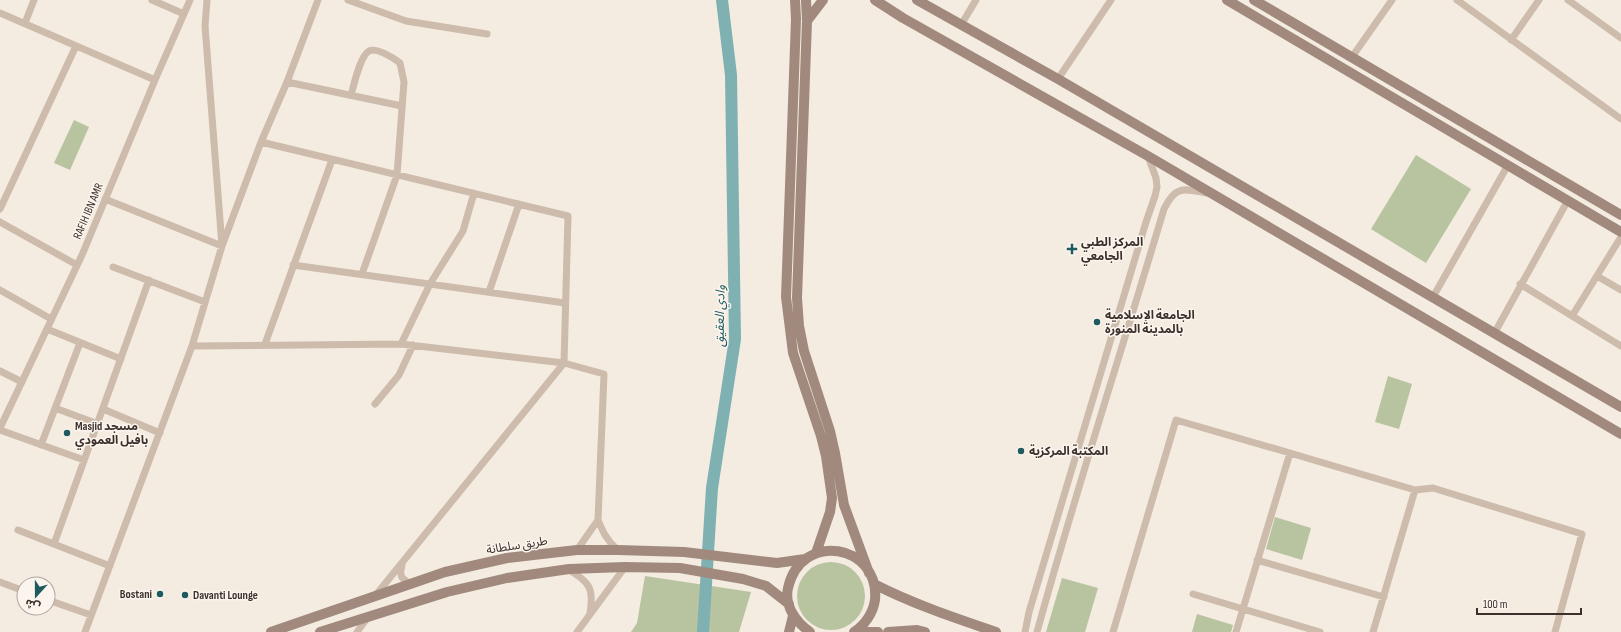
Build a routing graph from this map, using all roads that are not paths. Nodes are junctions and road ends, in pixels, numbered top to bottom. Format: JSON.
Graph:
{"nodes":[{"id":1,"x":34,"y":0,"type":"edge"},
{"id":2,"x":152,"y":0,"type":"edge"},
{"id":3,"x":190,"y":0,"type":"edge"},
{"id":4,"x":207,"y":0,"type":"edge"},
{"id":5,"x":318,"y":0,"type":"edge"},
{"id":6,"x":348,"y":0,"type":"edge"},
{"id":7,"x":795,"y":0,"type":"edge"},
{"id":8,"x":806,"y":0,"type":"edge"},
{"id":9,"x":823,"y":0,"type":"edge"},
{"id":10,"x":869,"y":0,"type":"edge"},
{"id":11,"x":875,"y":0,"type":"edge"},
{"id":12,"x":917,"y":0,"type":"edge"},
{"id":13,"x":976,"y":0,"type":"edge"},
{"id":14,"x":1111,"y":0,"type":"edge"},
{"id":15,"x":1227,"y":0,"type":"edge"},
{"id":16,"x":1254,"y":0,"type":"edge"},
{"id":17,"x":1392,"y":0,"type":"edge"},
{"id":18,"x":1457,"y":0,"type":"edge"},
{"id":19,"x":1539,"y":0,"type":"edge"},
{"id":20,"x":1568,"y":0,"type":"edge"},
{"id":21,"x":0,"y":13,"type":"edge"},
{"id":22,"x":184,"y":14,"type":"junction"},
{"id":23,"x":903,"y":18,"type":"junction"},
{"id":24,"x":807,"y":21,"type":"junction"},
{"id":25,"x":25,"y":23,"type":"junction"},
{"id":26,"x":961,"y":25,"type":"junction"},
{"id":27,"x":487,"y":34,"type":"dead end"},
{"id":28,"x":1621,"y":38,"type":"edge"},
{"id":29,"x":1511,"y":40,"type":"junction"},
{"id":30,"x":76,"y":46,"type":"junction"},
{"id":31,"x":1352,"y":57,"type":"junction"},
{"id":32,"x":1058,"y":79,"type":"junction"},
{"id":33,"x":155,"y":80,"type":"junction"},
{"id":34,"x":287,"y":82,"type":"junction"},
{"id":35,"x":351,"y":95,"type":"junction"},
{"id":36,"x":402,"y":106,"type":"junction"},
{"id":37,"x":1621,"y":120,"type":"edge"},
{"id":38,"x":261,"y":142,"type":"junction"},
{"id":39,"x":1148,"y":156,"type":"junction"},
{"id":40,"x":332,"y":160,"type":"junction"},
{"id":41,"x":1508,"y":166,"type":"junction"},
{"id":42,"x":397,"y":175,"type":"junction"},
{"id":43,"x":474,"y":193,"type":"junction"},
{"id":44,"x":1212,"y":194,"type":"junction"},
{"id":45,"x":105,"y":199,"type":"junction"},
{"id":46,"x":1568,"y":200,"type":"junction"},
{"id":47,"x":519,"y":204,"type":"junction"},
{"id":48,"x":0,"y":209,"type":"edge"},
{"id":49,"x":1621,"y":215,"type":"edge"},
{"id":50,"x":0,"y":222,"type":"edge"},
{"id":51,"x":1146,"y":222,"type":"junction"},
{"id":52,"x":1158,"y":227,"type":"junction"},
{"id":53,"x":1621,"y":232,"type":"edge"},
{"id":54,"x":1621,"y":237,"type":"edge"},
{"id":55,"x":222,"y":246,"type":"junction"},
{"id":56,"x":77,"y":265,"type":"junction"},
{"id":57,"x":293,"y":265,"type":"junction"},
{"id":58,"x":113,"y":266,"type":"dead end"},
{"id":59,"x":362,"y":274,"type":"junction"},
{"id":60,"x":1597,"y":276,"type":"junction"},
{"id":61,"x":149,"y":280,"type":"junction"},
{"id":62,"x":430,"y":284,"type":"junction"},
{"id":63,"x":1520,"y":284,"type":"junction"},
{"id":64,"x":0,"y":290,"type":"edge"},
{"id":65,"x":1621,"y":290,"type":"edge"},
{"id":66,"x":489,"y":292,"type":"junction"},
{"id":67,"x":1433,"y":298,"type":"junction"},
{"id":68,"x":205,"y":302,"type":"junction"},
{"id":69,"x":565,"y":303,"type":"junction"},
{"id":70,"x":1572,"y":316,"type":"junction"},
{"id":71,"x":51,"y":319,"type":"junction"},
{"id":72,"x":47,"y":329,"type":"junction"},
{"id":73,"x":1494,"y":334,"type":"junction"},
{"id":74,"x":80,"y":343,"type":"junction"},
{"id":75,"x":265,"y":344,"type":"junction"},
{"id":76,"x":401,"y":344,"type":"junction"},
{"id":77,"x":413,"y":345,"type":"junction"},
{"id":78,"x":192,"y":346,"type":"junction"},
{"id":79,"x":1621,"y":346,"type":"edge"},
{"id":80,"x":121,"y":359,"type":"junction"},
{"id":81,"x":564,"y":363,"type":"junction"},
{"id":82,"x":0,"y":371,"type":"edge"},
{"id":83,"x":22,"y":382,"type":"junction"},
{"id":84,"x":375,"y":404,"type":"dead end"},
{"id":85,"x":1621,"y":407,"type":"edge"},
{"id":86,"x":55,"y":408,"type":"junction"},
{"id":87,"x":103,"y":409,"type":"junction"},
{"id":88,"x":98,"y":424,"type":"junction"},
{"id":89,"x":0,"y":429,"type":"edge"},
{"id":90,"x":160,"y":433,"type":"junction"},
{"id":91,"x":1621,"y":434,"type":"edge"},
{"id":92,"x":41,"y":445,"type":"junction"},
{"id":93,"x":1290,"y":453,"type":"junction"},
{"id":94,"x":84,"y":460,"type":"junction"},
{"id":95,"x":1415,"y":490,"type":"junction"},
{"id":96,"x":598,"y":520,"type":"junction"},
{"id":97,"x":18,"y":530,"type":"dead end"},
{"id":98,"x":54,"y":544,"type":"junction"},
{"id":99,"x":577,"y":550,"type":"junction"},
{"id":100,"x":618,"y":550,"type":"junction"},
{"id":101,"x":816,"y":553,"type":"junction"},
{"id":102,"x":805,"y":559,"type":"junction"},
{"id":103,"x":1257,"y":560,"type":"junction"},
{"id":104,"x":404,"y":561,"type":"junction"},
{"id":105,"x":110,"y":566,"type":"junction"},
{"id":106,"x":625,"y":567,"type":"junction"},
{"id":107,"x":569,"y":570,"type":"junction"},
{"id":108,"x":869,"y":573,"type":"junction"},
{"id":109,"x":0,"y":582,"type":"edge"},
{"id":110,"x":410,"y":584,"type":"junction"},
{"id":111,"x":874,"y":584,"type":"junction"},
{"id":112,"x":16,"y":588,"type":"edge"},
{"id":113,"x":1193,"y":594,"type":"dead end"},
{"id":114,"x":375,"y":596,"type":"junction"},
{"id":115,"x":1384,"y":597,"type":"junction"},
{"id":116,"x":56,"y":603,"type":"edge"},
{"id":117,"x":789,"y":604,"type":"junction"},
{"id":118,"x":1242,"y":609,"type":"junction"},
{"id":119,"x":91,"y":615,"type":"junction"},
{"id":120,"x":590,"y":615,"type":"junction"},
{"id":121,"x":793,"y":616,"type":"junction"},
{"id":122,"x":368,"y":617,"type":"junction"},
{"id":123,"x":339,"y":629,"type":"edge"},
{"id":124,"x":85,"y":632,"type":"edge"},
{"id":125,"x":271,"y":632,"type":"edge"},
{"id":126,"x":320,"y":632,"type":"edge"},
{"id":127,"x":357,"y":632,"type":"edge"},
{"id":128,"x":577,"y":632,"type":"edge"},
{"id":129,"x":789,"y":632,"type":"edge"},
{"id":130,"x":810,"y":632,"type":"edge"},
{"id":131,"x":854,"y":632,"type":"edge"},
{"id":132,"x":878,"y":632,"type":"edge"},
{"id":133,"x":888,"y":632,"type":"edge"},
{"id":134,"x":925,"y":632,"type":"edge"},
{"id":135,"x":996,"y":632,"type":"edge"},
{"id":136,"x":1024,"y":632,"type":"edge"},
{"id":137,"x":1037,"y":632,"type":"edge"},
{"id":138,"x":1113,"y":632,"type":"edge"},
{"id":139,"x":1236,"y":632,"type":"edge"},
{"id":140,"x":1320,"y":632,"type":"edge"},
{"id":141,"x":1374,"y":632,"type":"edge"},
{"id":142,"x":1554,"y":632,"type":"edge"}],
"edges":[{"from":1,"to":25,"type":"street"},
{"from":2,"to":22,"type":"street"},
{"from":3,"to":22,"type":"street","name":"RAFIH IBN AMR"},
{"from":4,"to":55,"type":"street"},
{"from":5,"to":34,"type":"street"},
{"from":6,"to":27,"type":"street"},
{"from":7,"to":101,"type":"main road"},
{"from":8,"to":24,"type":"main road"},
{"from":9,"to":24,"type":"main road"},
{"from":10,"to":23,"type":"main road"},
{"from":11,"to":23,"type":"main road"},
{"from":12,"to":26,"type":"main road"},
{"from":13,"to":26,"type":"street"},
{"from":14,"to":32,"type":"street"},
{"from":15,"to":41,"type":"main road"},
{"from":16,"to":31,"type":"main road"},
{"from":17,"to":31,"type":"street"},
{"from":18,"to":29,"type":"street"},
{"from":19,"to":29,"type":"street"},
{"from":20,"to":28,"type":"street"},
{"from":21,"to":25,"type":"street"},
{"from":22,"to":33,"type":"street","name":"RAFIH IBN AMR"},
{"from":23,"to":39,"type":"main road"},
{"from":24,"to":108,"type":"main road"},
{"from":25,"to":30,"type":"street"},
{"from":26,"to":32,"type":"main road"},
{"from":29,"to":37,"type":"street"},
{"from":30,"to":33,"type":"street"},
{"from":30,"to":48,"type":"street"},
{"from":31,"to":49,"type":"main road"},
{"from":32,"to":67,"type":"main road"},
{"from":33,"to":45,"type":"street","name":"RAFIH IBN AMR"},
{"from":34,"to":35,"type":"street"},
{"from":34,"to":38,"type":"street"},
{"from":35,"to":36,"type":"street"},
{"from":35,"to":36,"type":"street"},
{"from":36,"to":42,"type":"street"},
{"from":38,"to":40,"type":"street"},
{"from":38,"to":55,"type":"street"},
{"from":39,"to":44,"type":"main road"},
{"from":39,"to":51,"type":"street"},
{"from":40,"to":42,"type":"street"},
{"from":40,"to":57,"type":"street"},
{"from":41,"to":46,"type":"main road"},
{"from":41,"to":67,"type":"street"},
{"from":42,"to":43,"type":"street"},
{"from":42,"to":59,"type":"street"},
{"from":43,"to":47,"type":"street"},
{"from":43,"to":62,"type":"street"},
{"from":44,"to":52,"type":"street"},
{"from":44,"to":91,"type":"main road"},
{"from":45,"to":55,"type":"street"},
{"from":45,"to":56,"type":"street","name":"RAFIH IBN AMR"},
{"from":46,"to":53,"type":"main road"},
{"from":46,"to":63,"type":"street"},
{"from":47,"to":66,"type":"street"},
{"from":47,"to":69,"type":"street"},
{"from":50,"to":56,"type":"street"},
{"from":51,"to":52,"type":"street"},
{"from":51,"to":136,"type":"street"},
{"from":52,"to":137,"type":"street"},
{"from":54,"to":60,"type":"street"},
{"from":55,"to":68,"type":"street"},
{"from":56,"to":71,"type":"street","name":"RAFIH IBN AMR"},
{"from":57,"to":59,"type":"street"},
{"from":57,"to":75,"type":"street"},
{"from":58,"to":61,"type":"street"},
{"from":59,"to":62,"type":"street"},
{"from":60,"to":65,"type":"street"},
{"from":60,"to":70,"type":"street"},
{"from":61,"to":68,"type":"street"},
{"from":61,"to":80,"type":"street"},
{"from":62,"to":66,"type":"street"},
{"from":62,"to":76,"type":"street"},
{"from":63,"to":70,"type":"street"},
{"from":63,"to":73,"type":"street"},
{"from":64,"to":71,"type":"street"},
{"from":66,"to":69,"type":"street"},
{"from":67,"to":73,"type":"main road"},
{"from":68,"to":78,"type":"street"},
{"from":69,"to":81,"type":"street"},
{"from":70,"to":79,"type":"street"},
{"from":71,"to":72,"type":"street","name":"RAFIH IBN AMR"},
{"from":72,"to":74,"type":"street"},
{"from":72,"to":83,"type":"street","name":"RAFIH IBN AMR"},
{"from":73,"to":85,"type":"main road"},
{"from":74,"to":80,"type":"street"},
{"from":74,"to":86,"type":"street"},
{"from":75,"to":76,"type":"street"},
{"from":75,"to":78,"type":"street"},
{"from":76,"to":77,"type":"street"},
{"from":77,"to":81,"type":"street"},
{"from":77,"to":84,"type":"street"},
{"from":78,"to":90,"type":"street"},
{"from":80,"to":87,"type":"street"},
{"from":81,"to":96,"type":"street"},
{"from":81,"to":104,"type":"street"},
{"from":82,"to":83,"type":"street"},
{"from":83,"to":89,"type":"street","name":"RAFIH IBN AMR"},
{"from":86,"to":88,"type":"street"},
{"from":86,"to":92,"type":"street"},
{"from":87,"to":88,"type":"street"},
{"from":87,"to":90,"type":"street"},
{"from":88,"to":94,"type":"street"},
{"from":89,"to":92,"type":"street"},
{"from":90,"to":105,"type":"street"},
{"from":92,"to":94,"type":"street"},
{"from":93,"to":95,"type":"street"},
{"from":93,"to":103,"type":"street"},
{"from":93,"to":138,"type":"street"},
{"from":94,"to":98,"type":"street"},
{"from":95,"to":115,"type":"street"},
{"from":95,"to":142,"type":"street"},
{"from":96,"to":99,"type":"street"},
{"from":96,"to":100,"type":"street"},
{"from":97,"to":98,"type":"street"},
{"from":98,"to":105,"type":"street"},
{"from":99,"to":100,"type":"main road","name":"طريق سلطانة"},
{"from":99,"to":110,"type":"main road","name":"طريق سلطانة"},
{"from":100,"to":102,"type":"main road","name":"طريق سلطانة"},
{"from":101,"to":102,"type":"main road"},
{"from":101,"to":108,"type":"main road"},
{"from":102,"to":117,"type":"main road"},
{"from":103,"to":115,"type":"street"},
{"from":103,"to":118,"type":"street"},
{"from":104,"to":110,"type":"street"},
{"from":104,"to":114,"type":"street"},
{"from":105,"to":119,"type":"street"},
{"from":106,"to":107,"type":"main road"},
{"from":106,"to":117,"type":"main road"},
{"from":106,"to":120,"type":"street"},
{"from":107,"to":120,"type":"street"},
{"from":107,"to":122,"type":"main road"},
{"from":108,"to":111,"type":"main road"},
{"from":109,"to":112,"type":"street"},
{"from":110,"to":114,"type":"main road","name":"طريق سلطانة"},
{"from":111,"to":131,"type":"main road"},
{"from":111,"to":135,"type":"main road"},
{"from":113,"to":118,"type":"street"},
{"from":114,"to":125,"type":"main road","name":"طريق سلطانة"},
{"from":115,"to":141,"type":"street"},
{"from":116,"to":119,"type":"street"},
{"from":117,"to":121,"type":"main road"},
{"from":118,"to":139,"type":"street"},
{"from":118,"to":140,"type":"street"},
{"from":119,"to":124,"type":"street"},
{"from":120,"to":128,"type":"street"},
{"from":121,"to":129,"type":"main road"},
{"from":121,"to":130,"type":"main road"},
{"from":122,"to":123,"type":"main road"},
{"from":122,"to":127,"type":"street"},
{"from":123,"to":126,"type":"main road"},
{"from":131,"to":132,"type":"main road"},
{"from":133,"to":134,"type":"main road"}]}
